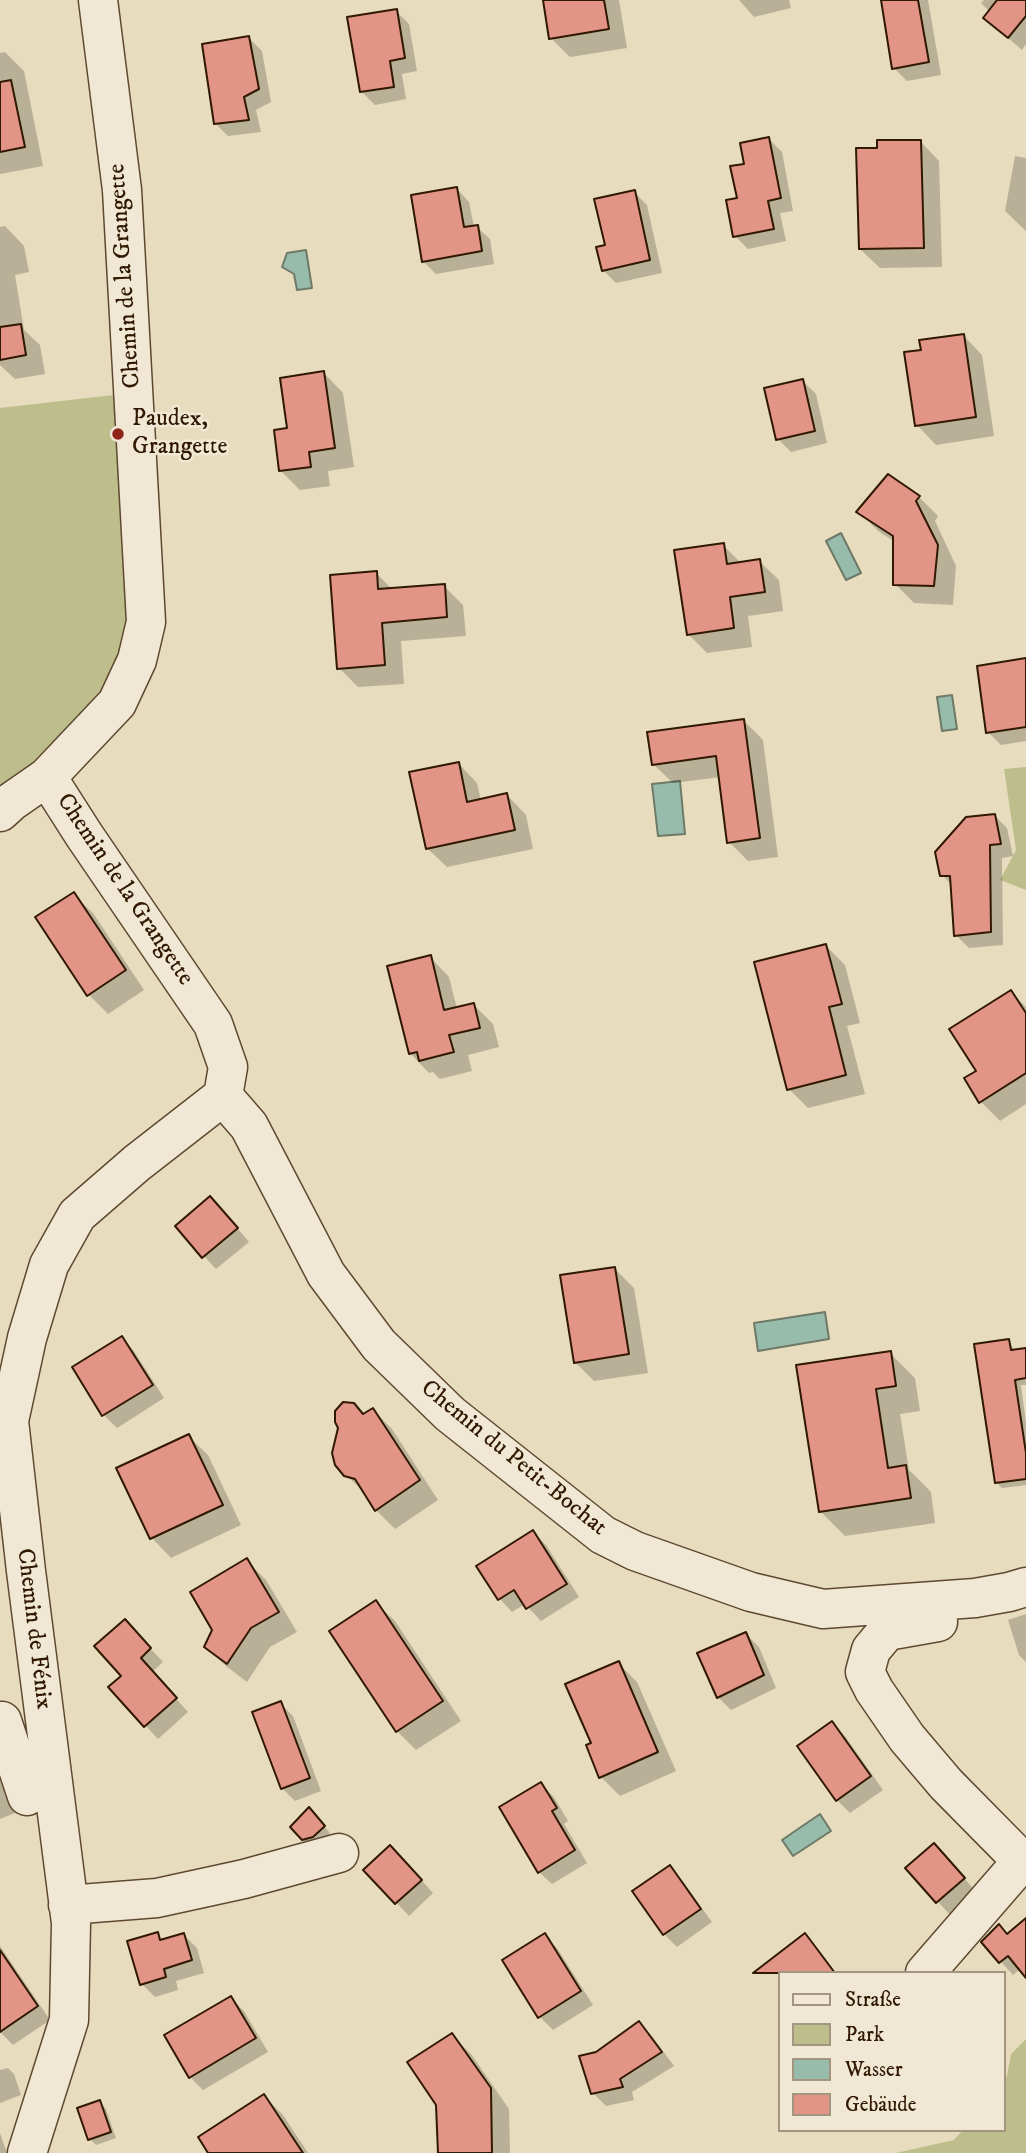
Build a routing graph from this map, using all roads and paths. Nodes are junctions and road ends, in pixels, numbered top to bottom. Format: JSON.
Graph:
{"nodes":[{"id":1,"x":98,"y":0,"type":"edge"},
{"id":2,"x":47,"y":777,"type":"junction"},
{"id":3,"x":0,"y":812,"type":"edge"},
{"id":4,"x":223,"y":1096,"type":"junction"},
{"id":5,"x":13,"y":1578,"type":"edge"},
{"id":6,"x":1026,"y":1587,"type":"edge"},
{"id":7,"x":975,"y":1598,"type":"junction"},
{"id":8,"x":2,"y":1721,"type":"dead end"},
{"id":9,"x":26,"y":1796,"type":"edge"},
{"id":10,"x":339,"y":1853,"type":"dead end"},
{"id":11,"x":68,"y":1906,"type":"junction"},
{"id":12,"x":927,"y":1971,"type":"edge"},
{"id":13,"x":27,"y":2153,"type":"edge"}],
"edges":[{"from":1,"to":2,"type":"street","name":"Chemin de la Grangette"},
{"from":2,"to":3,"type":"street"},
{"from":2,"to":4,"type":"street","name":"Chemin de la Grangette"},
{"from":4,"to":5,"type":"street","name":"Chemin de Fénix"},
{"from":4,"to":7,"type":"street","name":"Chemin du Petit-Bochat"},
{"from":5,"to":9,"type":"street","name":"Chemin de Fénix"},
{"from":6,"to":7,"type":"street","name":"Chemin du Petit-Bochat"},
{"from":7,"to":12,"type":"street"},
{"from":8,"to":9,"type":"street"},
{"from":9,"to":11,"type":"street","name":"Chemin de Fénix"},
{"from":10,"to":11,"type":"street"},
{"from":11,"to":13,"type":"street","name":"Chemin de Fénix"}]}
